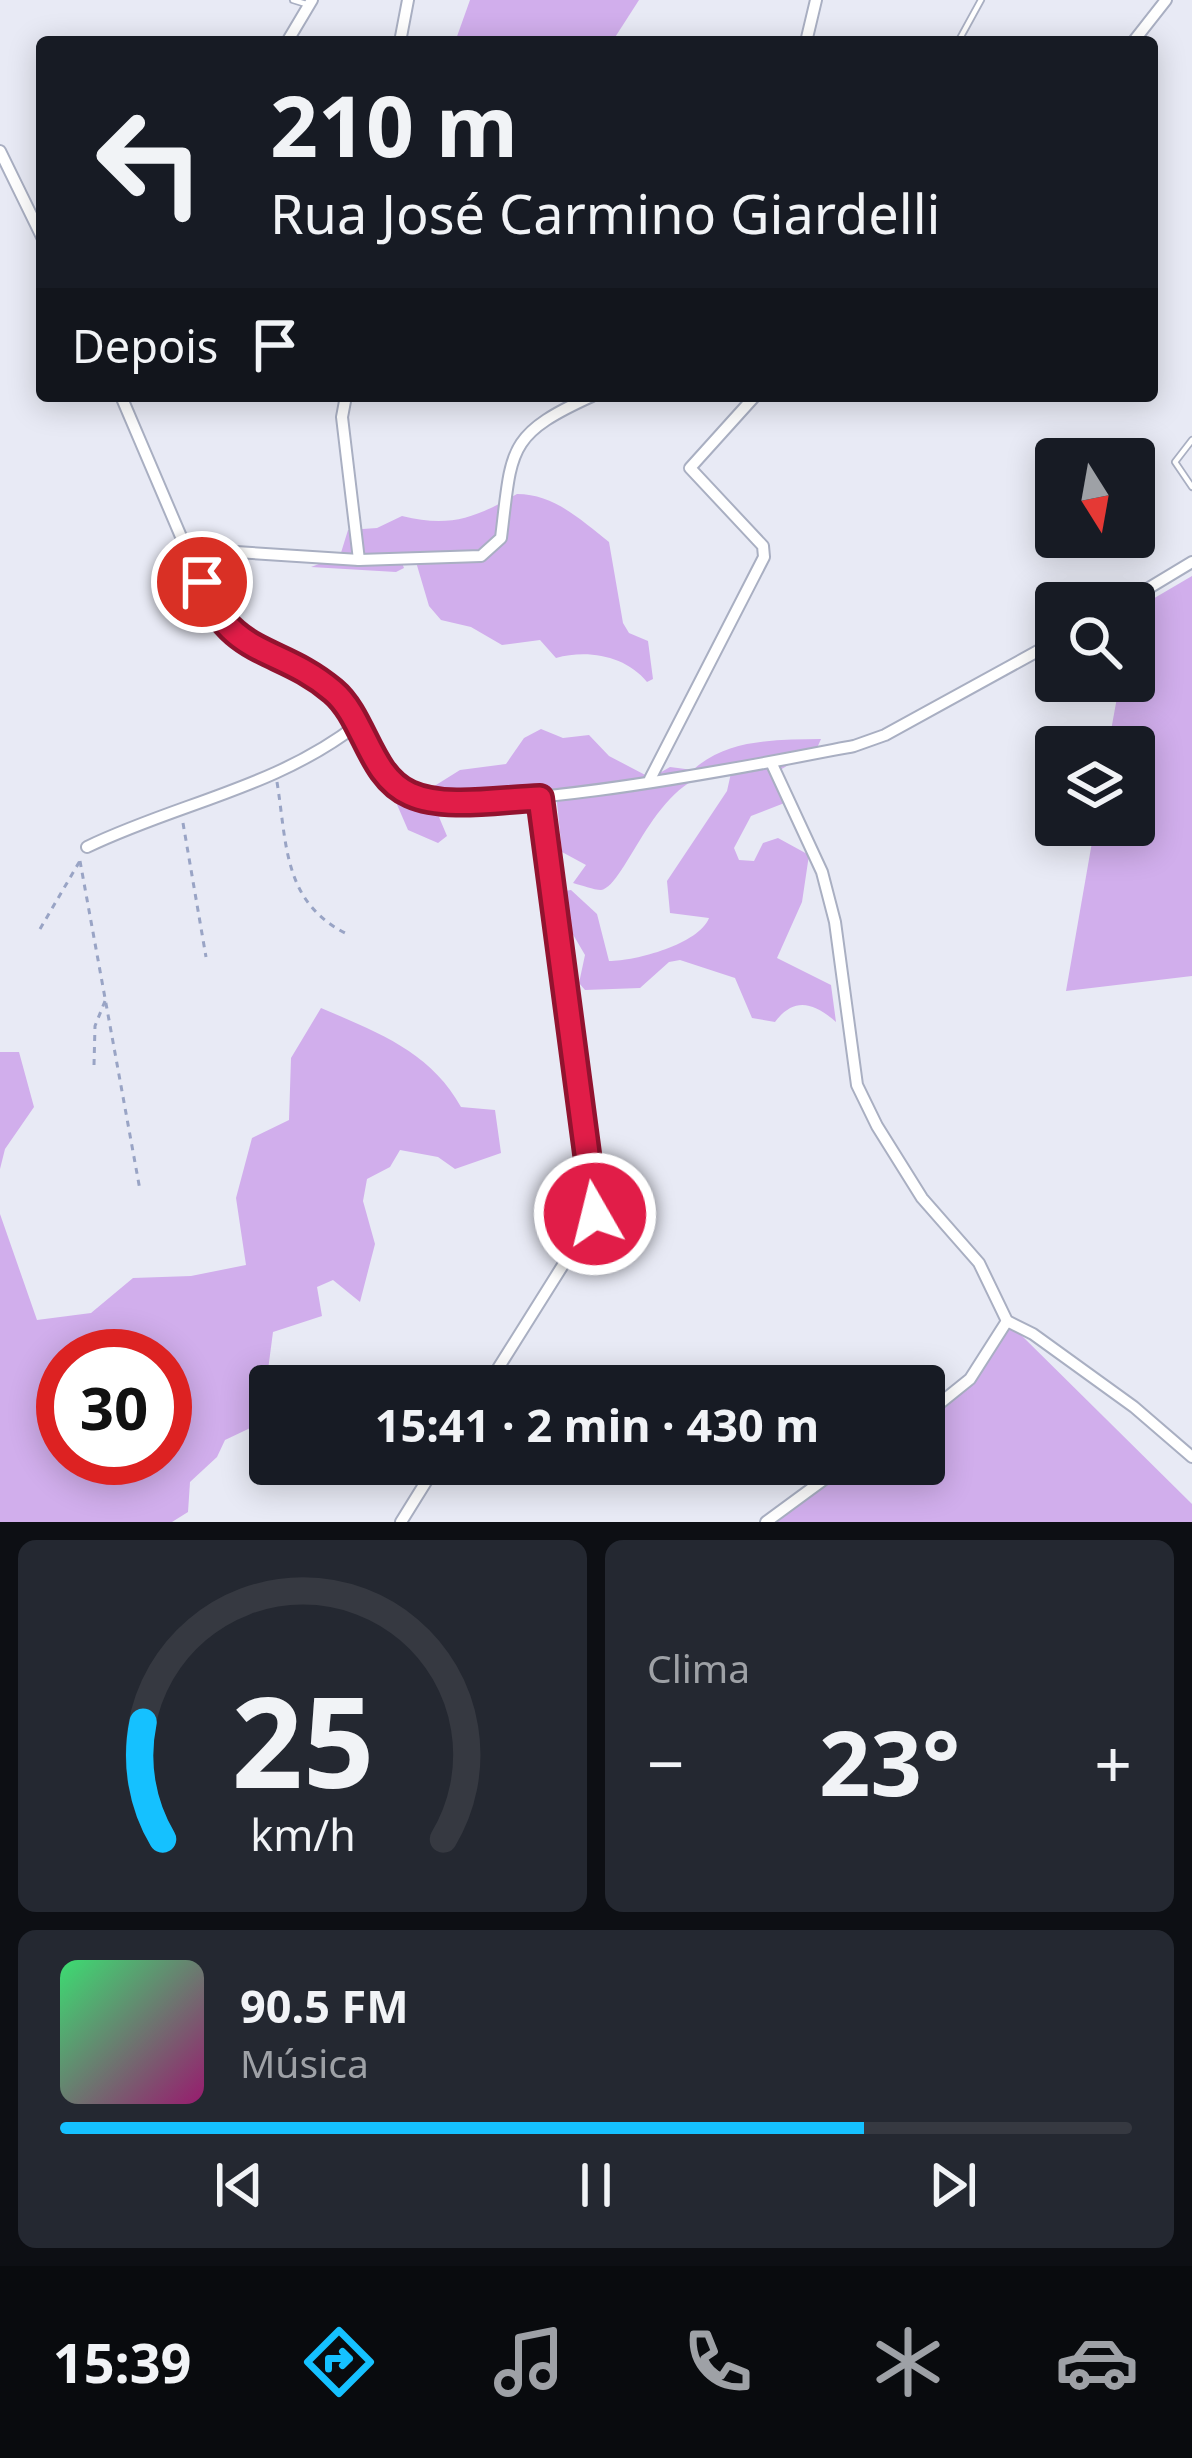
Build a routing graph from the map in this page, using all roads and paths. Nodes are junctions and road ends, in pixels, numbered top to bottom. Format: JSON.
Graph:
{"nodes":[{"id":1,"x":293,"y":0,"type":"edge"},
{"id":2,"x":408,"y":0,"type":"edge"},
{"id":3,"x":816,"y":0,"type":"edge"},
{"id":4,"x":981,"y":0,"type":"edge"},
{"id":5,"x":1166,"y":0,"type":"edge"},
{"id":6,"x":312,"y":3,"type":"edge"},
{"id":7,"x":291,"y":36,"type":"edge"},
{"id":8,"x":401,"y":36,"type":"edge"},
{"id":9,"x":807,"y":36,"type":"edge"},
{"id":10,"x":961,"y":36,"type":"edge"},
{"id":11,"x":1138,"y":36,"type":"edge"},
{"id":12,"x":0,"y":151,"type":"edge"},
{"id":13,"x":36,"y":223,"type":"edge"},
{"id":14,"x":124,"y":402,"type":"edge"},
{"id":15,"x":345,"y":402,"type":"edge"},
{"id":16,"x":579,"y":402,"type":"edge"},
{"id":17,"x":749,"y":402,"type":"edge"},
{"id":18,"x":1192,"y":440,"type":"edge"},
{"id":19,"x":1192,"y":488,"type":"edge"},
{"id":20,"x":189,"y":549,"type":"junction"},
{"id":21,"x":359,"y":560,"type":"junction"},
{"id":22,"x":1192,"y":562,"type":"edge"},
{"id":23,"x":1155,"y":584,"type":"edge"},
{"id":24,"x":1035,"y":652,"type":"edge"},
{"id":25,"x":358,"y":724,"type":"junction"},
{"id":26,"x":771,"y":762,"type":"junction"},
{"id":27,"x":276,"y":774,"type":"junction"},
{"id":28,"x":650,"y":779,"type":"junction"},
{"id":29,"x":540,"y":798,"type":"junction"},
{"id":30,"x":182,"y":813,"type":"junction"},
{"id":31,"x":87,"y":847,"type":"joint"},
{"id":32,"x":80,"y":861,"type":"junction"},
{"id":33,"x":40,"y":929,"type":"dead end"},
{"id":34,"x":345,"y":933,"type":"dead end"},
{"id":35,"x":206,"y":957,"type":"dead end"},
{"id":36,"x":106,"y":999,"type":"junction"},
{"id":37,"x":94,"y":1065,"type":"dead end"},
{"id":38,"x":140,"y":1190,"type":"dead end"},
{"id":39,"x":1007,"y":1321,"type":"junction"},
{"id":40,"x":500,"y":1365,"type":"edge"},
{"id":41,"x":945,"y":1399,"type":"edge"},
{"id":42,"x":1192,"y":1457,"type":"edge"},
{"id":43,"x":424,"y":1485,"type":"edge"},
{"id":44,"x":816,"y":1485,"type":"edge"},
{"id":45,"x":401,"y":1522,"type":"edge"},
{"id":46,"x":766,"y":1522,"type":"edge"}],
"edges":[{"from":1,"to":6,"type":"lane"},
{"from":2,"to":8,"type":"street"},
{"from":3,"to":9,"type":"street"},
{"from":4,"to":10,"type":"lane"},
{"from":5,"to":11,"type":"street"},
{"from":6,"to":7,"type":"street"},
{"from":12,"to":13,"type":"street"},
{"from":14,"to":20,"type":"street"},
{"from":15,"to":21,"type":"street"},
{"from":16,"to":21,"type":"street"},
{"from":17,"to":28,"type":"street"},
{"from":18,"to":19,"type":"lane"},
{"from":20,"to":21,"type":"street"},
{"from":20,"to":25,"type":"street"},
{"from":22,"to":23,"type":"street"},
{"from":24,"to":26,"type":"street"},
{"from":25,"to":27,"type":"street"},
{"from":25,"to":29,"type":"street"},
{"from":26,"to":28,"type":"street"},
{"from":26,"to":39,"type":"street"},
{"from":27,"to":30,"type":"street"},
{"from":27,"to":34,"type":"path"},
{"from":28,"to":29,"type":"street"},
{"from":29,"to":40,"type":"street"},
{"from":30,"to":31,"type":"street"},
{"from":30,"to":35,"type":"path"},
{"from":31,"to":32,"type":"path"},
{"from":32,"to":33,"type":"path"},
{"from":32,"to":36,"type":"path"},
{"from":36,"to":37,"type":"path"},
{"from":36,"to":38,"type":"path"},
{"from":39,"to":41,"type":"street"},
{"from":39,"to":42,"type":"street"},
{"from":43,"to":45,"type":"street"},
{"from":44,"to":46,"type":"street"}]}
